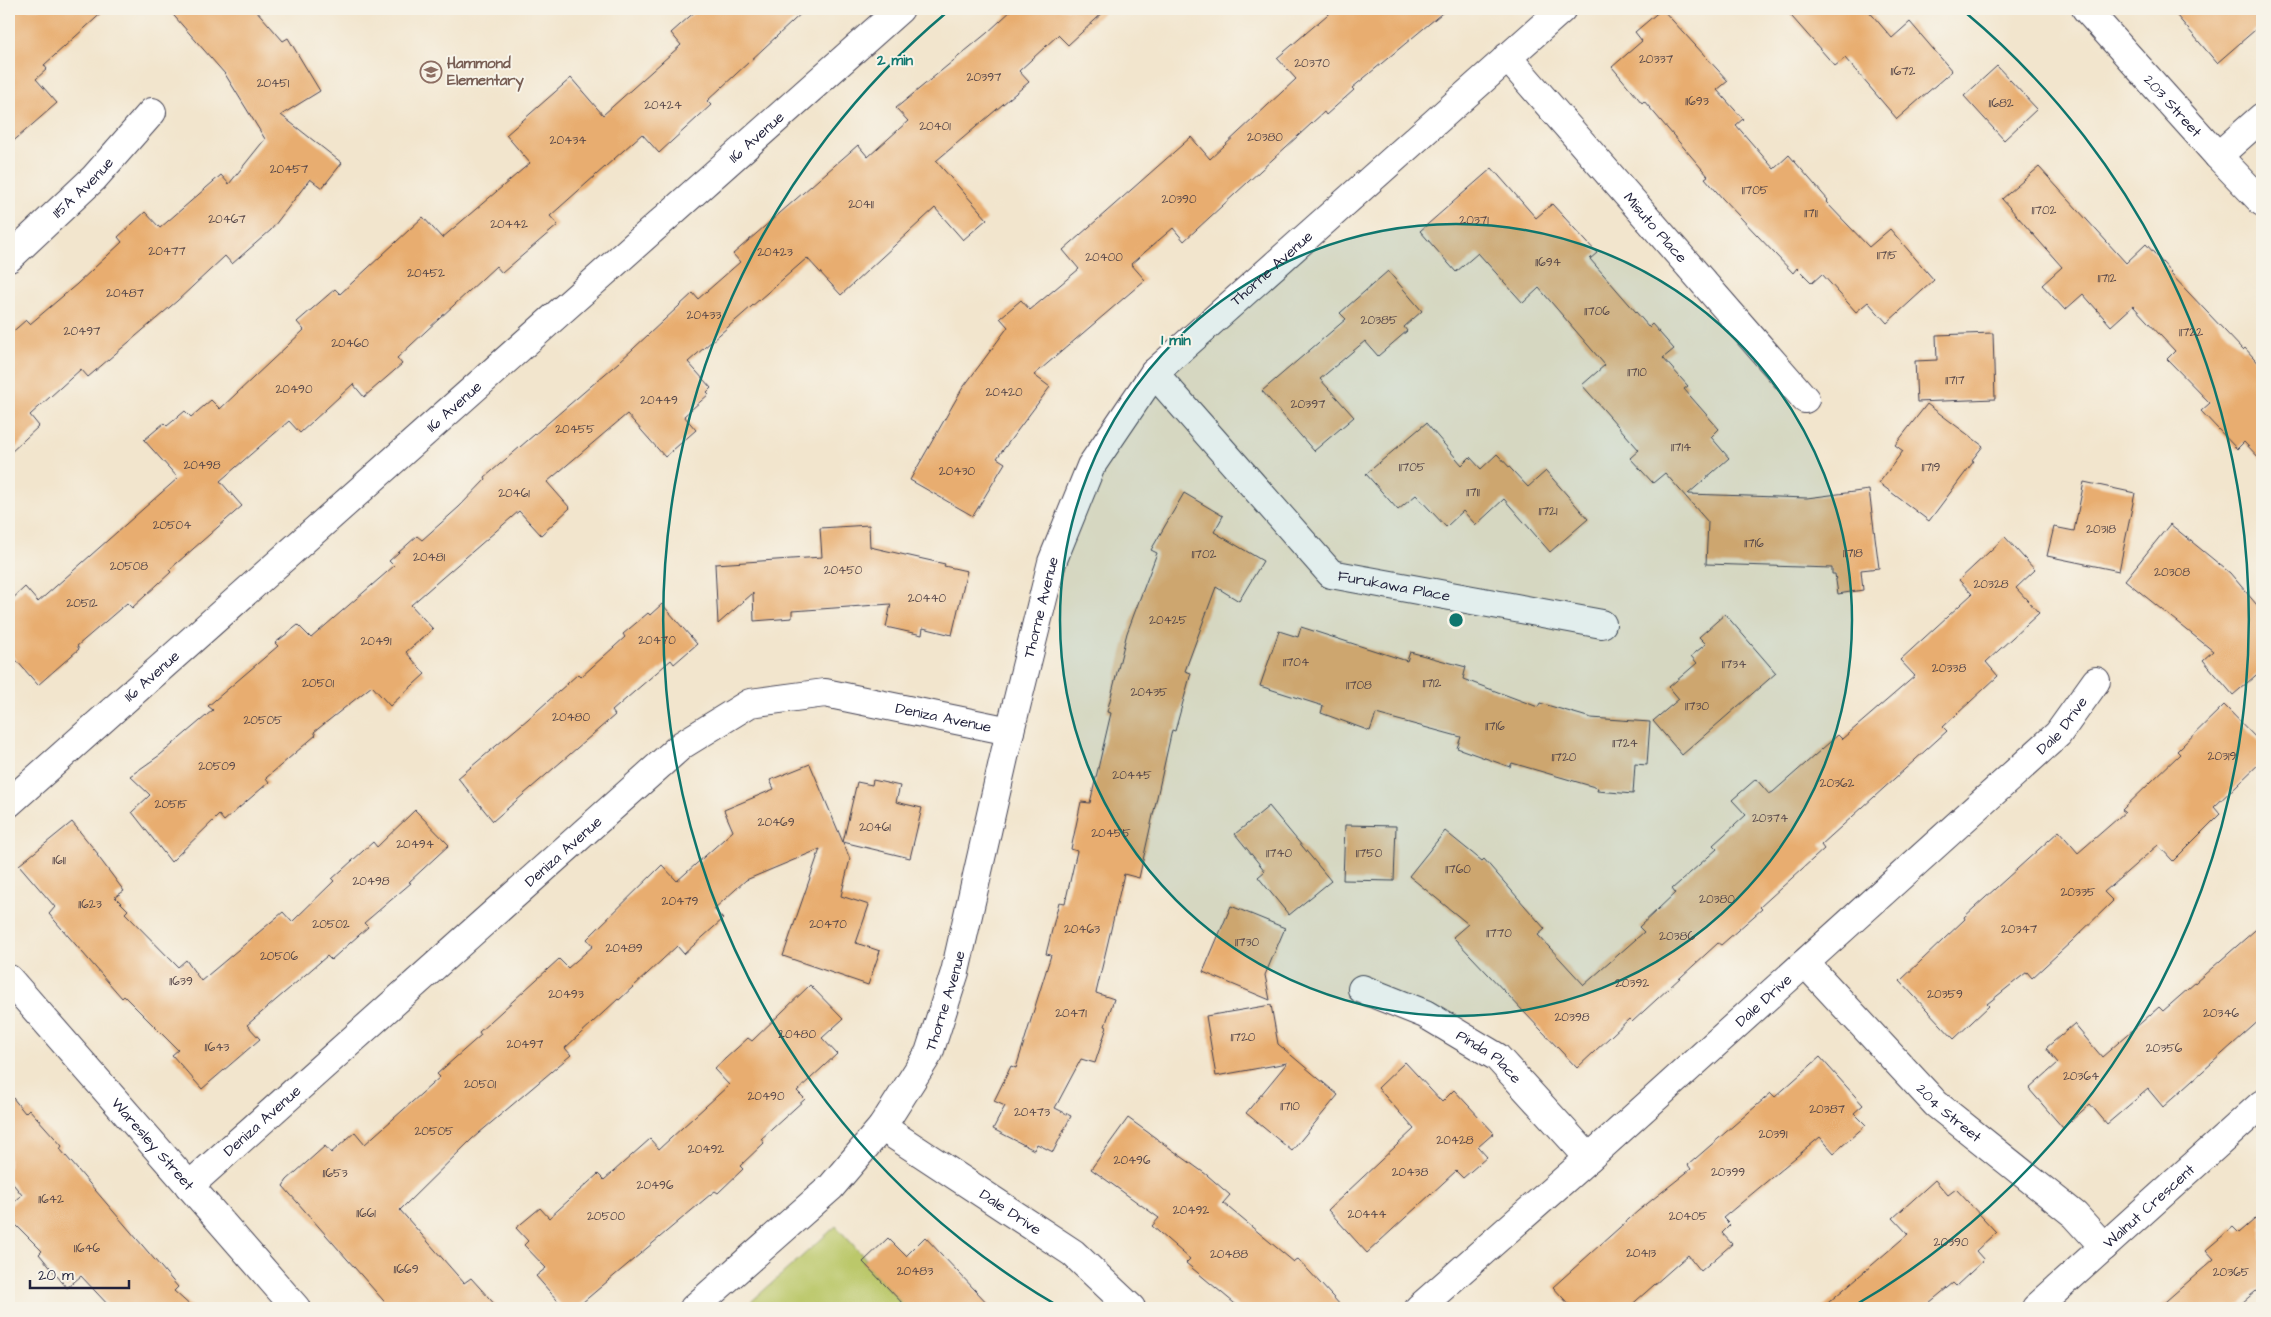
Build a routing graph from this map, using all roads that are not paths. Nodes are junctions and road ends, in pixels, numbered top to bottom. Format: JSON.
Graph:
{"nodes":[{"id":1,"x":900,"y":9,"type":"edge"},
{"id":2,"x":1562,"y":9,"type":"edge"},
{"id":3,"x":2086,"y":9,"type":"edge"},
{"id":4,"x":1507,"y":57,"type":"junction"},
{"id":5,"x":152,"y":112,"type":"dead end"},
{"id":6,"x":2262,"y":117,"type":"edge"},
{"id":7,"x":2218,"y":156,"type":"junction"},
{"id":8,"x":2262,"y":202,"type":"edge"},
{"id":9,"x":9,"y":258,"type":"edge"},
{"id":10,"x":1154,"y":373,"type":"junction"},
{"id":11,"x":1805,"y":399,"type":"dead end"},
{"id":12,"x":1602,"y":624,"type":"dead end"},
{"id":13,"x":2096,"y":681,"type":"dead end"},
{"id":14,"x":1010,"y":731,"type":"junction"},
{"id":15,"x":9,"y":803,"type":"edge"},
{"id":16,"x":1805,"y":963,"type":"junction"},
{"id":17,"x":9,"y":979,"type":"edge"},
{"id":18,"x":1362,"y":989,"type":"dead end"},
{"id":19,"x":2262,"y":1104,"type":"edge"},
{"id":20,"x":882,"y":1127,"type":"junction"},
{"id":21,"x":1590,"y":1158,"type":"junction"},
{"id":22,"x":189,"y":1186,"type":"junction"},
{"id":23,"x":2104,"y":1247,"type":"junction"},
{"id":24,"x":296,"y":1308,"type":"edge"},
{"id":25,"x":694,"y":1308,"type":"edge"},
{"id":26,"x":1131,"y":1308,"type":"edge"},
{"id":27,"x":1419,"y":1308,"type":"edge"},
{"id":28,"x":2036,"y":1308,"type":"edge"}],
"edges":[{"from":1,"to":15,"type":"street","name":"116 Avenue"},
{"from":2,"to":4,"type":"street","name":"Thorne Avenue"},
{"from":3,"to":7,"type":"street","name":"203 Street"},
{"from":4,"to":10,"type":"street","name":"Thorne Avenue"},
{"from":4,"to":11,"type":"street","name":"Misuto Place"},
{"from":5,"to":9,"type":"street","name":"115A Avenue"},
{"from":6,"to":7,"type":"street"},
{"from":7,"to":8,"type":"street","name":"203 Street"},
{"from":10,"to":12,"type":"street","name":"Furukawa Place"},
{"from":10,"to":14,"type":"street","name":"Thorne Avenue"},
{"from":13,"to":16,"type":"street","name":"Dale Drive"},
{"from":14,"to":20,"type":"street","name":"Thorne Avenue"},
{"from":14,"to":22,"type":"street","name":"Deniza Avenue"},
{"from":16,"to":21,"type":"street","name":"Dale Drive"},
{"from":16,"to":23,"type":"street","name":"204 Street"},
{"from":17,"to":22,"type":"street","name":"Waresley Street"},
{"from":18,"to":21,"type":"street","name":"Pinda Place"},
{"from":19,"to":23,"type":"street","name":"Walnut Crescent"},
{"from":20,"to":25,"type":"street","name":"Thorne Avenue"},
{"from":20,"to":26,"type":"street","name":"Dale Drive"},
{"from":21,"to":27,"type":"street","name":"Dale Drive"},
{"from":22,"to":24,"type":"street","name":"Waresley Street"},
{"from":23,"to":28,"type":"street","name":"Walnut Crescent"}]}
